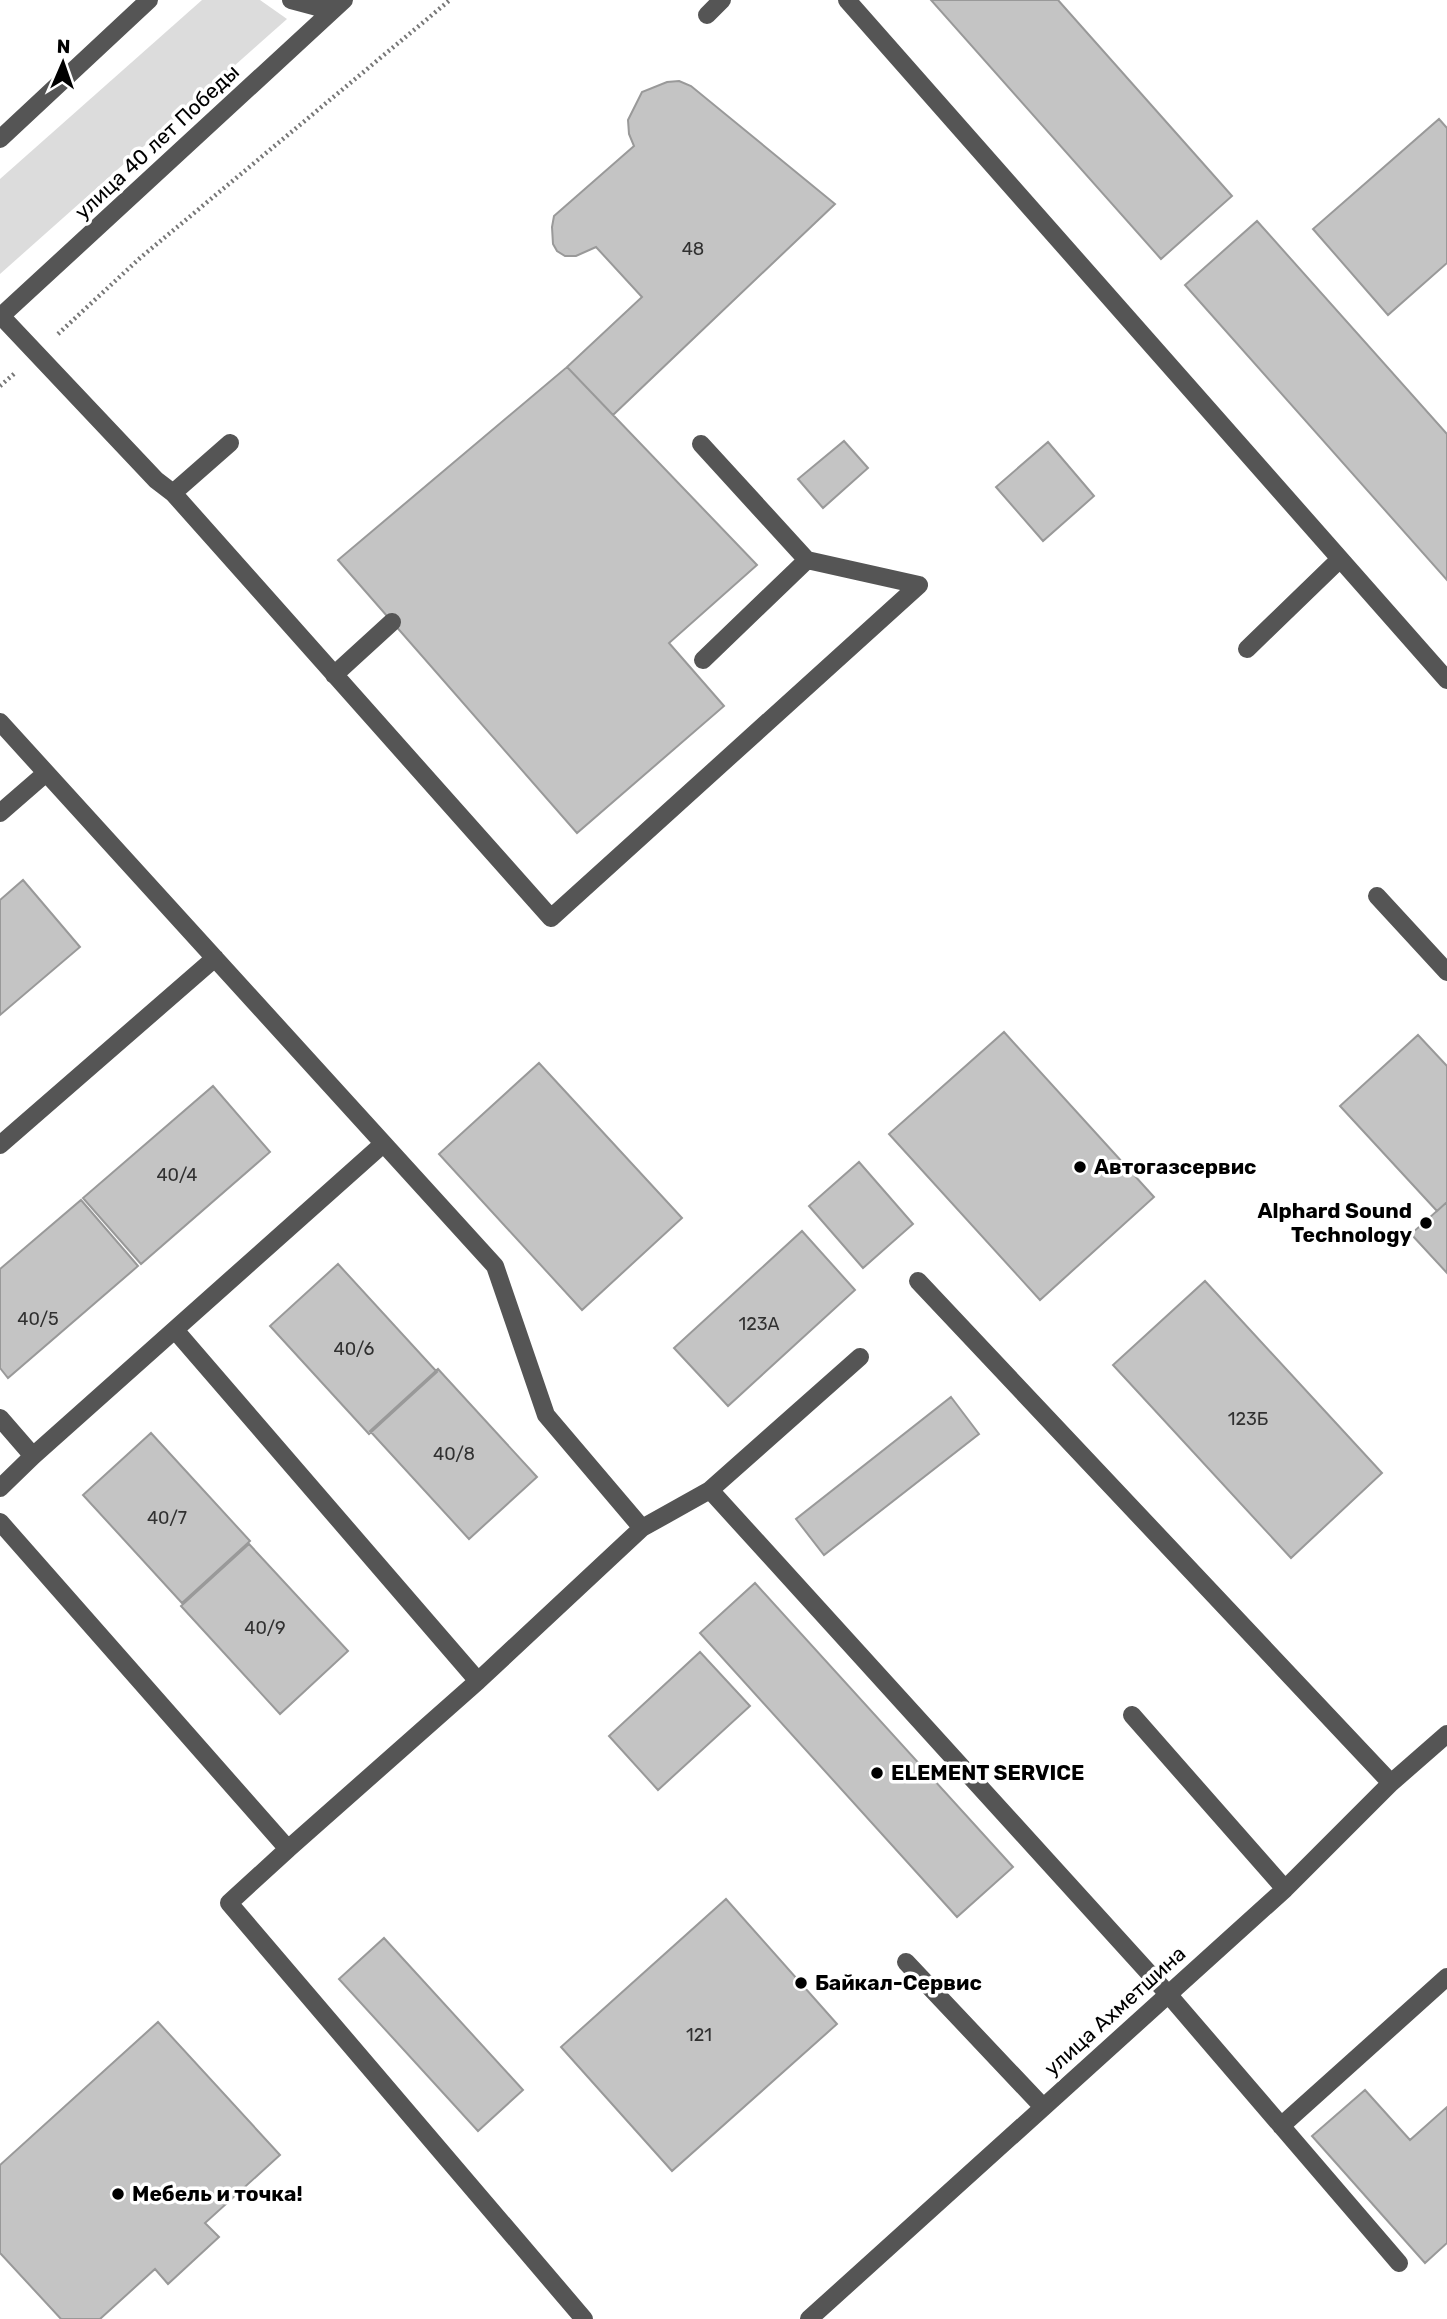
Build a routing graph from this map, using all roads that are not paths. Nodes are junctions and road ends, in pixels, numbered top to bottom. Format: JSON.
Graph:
{"nodes":[{"id":1,"x":149,"y":0,"type":"edge"},
{"id":2,"x":291,"y":0,"type":"edge"},
{"id":3,"x":339,"y":0,"type":"edge"},
{"id":4,"x":344,"y":0,"type":"edge"},
{"id":5,"x":722,"y":0,"type":"edge"},
{"id":6,"x":847,"y":0,"type":"edge"},
{"id":7,"x":707,"y":15,"type":"dead end"},
{"id":8,"x":0,"y":139,"type":"edge"},
{"id":9,"x":0,"y":316,"type":"edge"},
{"id":10,"x":230,"y":443,"type":"dead end"},
{"id":11,"x":701,"y":444,"type":"dead end"},
{"id":12,"x":173,"y":493,"type":"junction"},
{"id":13,"x":1340,"y":559,"type":"junction"},
{"id":14,"x":807,"y":560,"type":"junction"},
{"id":15,"x":392,"y":622,"type":"dead end"},
{"id":16,"x":1247,"y":649,"type":"dead end"},
{"id":17,"x":703,"y":660,"type":"dead end"},
{"id":18,"x":334,"y":675,"type":"junction"},
{"id":19,"x":1447,"y":680,"type":"edge"},
{"id":20,"x":0,"y":722,"type":"edge"},
{"id":21,"x":46,"y":772,"type":"junction"},
{"id":22,"x":0,"y":813,"type":"edge"},
{"id":23,"x":1377,"y":896,"type":"dead end"},
{"id":24,"x":215,"y":958,"type":"junction"},
{"id":25,"x":1447,"y":972,"type":"edge"},
{"id":26,"x":383,"y":1144,"type":"junction"},
{"id":27,"x":0,"y":1145,"type":"edge"},
{"id":28,"x":918,"y":1281,"type":"dead end"},
{"id":29,"x":175,"y":1330,"type":"junction"},
{"id":30,"x":860,"y":1357,"type":"dead end"},
{"id":31,"x":0,"y":1418,"type":"edge"},
{"id":32,"x":33,"y":1456,"type":"junction"},
{"id":33,"x":0,"y":1488,"type":"edge"},
{"id":34,"x":710,"y":1490,"type":"junction"},
{"id":35,"x":0,"y":1522,"type":"edge"},
{"id":36,"x":642,"y":1528,"type":"junction"},
{"id":37,"x":478,"y":1681,"type":"junction"},
{"id":38,"x":1132,"y":1715,"type":"dead end"},
{"id":39,"x":1447,"y":1734,"type":"edge"},
{"id":40,"x":1391,"y":1783,"type":"junction"},
{"id":41,"x":288,"y":1849,"type":"junction"},
{"id":42,"x":1285,"y":1889,"type":"junction"},
{"id":43,"x":906,"y":1962,"type":"dead end"},
{"id":44,"x":1447,"y":1977,"type":"edge"},
{"id":45,"x":1168,"y":1994,"type":"junction"},
{"id":46,"x":1043,"y":2107,"type":"junction"},
{"id":47,"x":1280,"y":2126,"type":"junction"},
{"id":48,"x":1399,"y":2263,"type":"dead end"},
{"id":49,"x":584,"y":2319,"type":"edge"},
{"id":50,"x":809,"y":2319,"type":"edge"}],
"edges":[{"from":1,"to":8,"type":"street"},
{"from":2,"to":3,"type":"street"},
{"from":4,"to":9,"type":"street","name":"улица 40 лет Победы"},
{"from":5,"to":7,"type":"street"},
{"from":6,"to":13,"type":"street"},
{"from":9,"to":12,"type":"street"},
{"from":10,"to":12,"type":"street"},
{"from":11,"to":14,"type":"street"},
{"from":12,"to":18,"type":"street"},
{"from":13,"to":16,"type":"street"},
{"from":13,"to":19,"type":"street"},
{"from":14,"to":17,"type":"street"},
{"from":14,"to":18,"type":"street"},
{"from":15,"to":18,"type":"street"},
{"from":20,"to":21,"type":"street"},
{"from":21,"to":22,"type":"street"},
{"from":21,"to":24,"type":"street"},
{"from":23,"to":25,"type":"street"},
{"from":24,"to":26,"type":"street"},
{"from":24,"to":27,"type":"street"},
{"from":26,"to":29,"type":"street"},
{"from":26,"to":36,"type":"street"},
{"from":28,"to":40,"type":"street"},
{"from":29,"to":32,"type":"street"},
{"from":29,"to":37,"type":"street"},
{"from":30,"to":34,"type":"street"},
{"from":31,"to":32,"type":"street"},
{"from":32,"to":33,"type":"street"},
{"from":34,"to":36,"type":"street"},
{"from":34,"to":45,"type":"street"},
{"from":35,"to":41,"type":"street"},
{"from":36,"to":37,"type":"street"},
{"from":37,"to":41,"type":"street"},
{"from":38,"to":42,"type":"street"},
{"from":39,"to":40,"type":"street","name":"улица Ахметшина"},
{"from":40,"to":42,"type":"street","name":"улица Ахметшина"},
{"from":41,"to":49,"type":"street"},
{"from":42,"to":45,"type":"street","name":"улица Ахметшина"},
{"from":43,"to":46,"type":"street"},
{"from":44,"to":47,"type":"street"},
{"from":45,"to":46,"type":"street","name":"улица Ахметшина"},
{"from":45,"to":47,"type":"street"},
{"from":46,"to":50,"type":"street","name":"улица Ахметшина"},
{"from":47,"to":48,"type":"street"}]}
